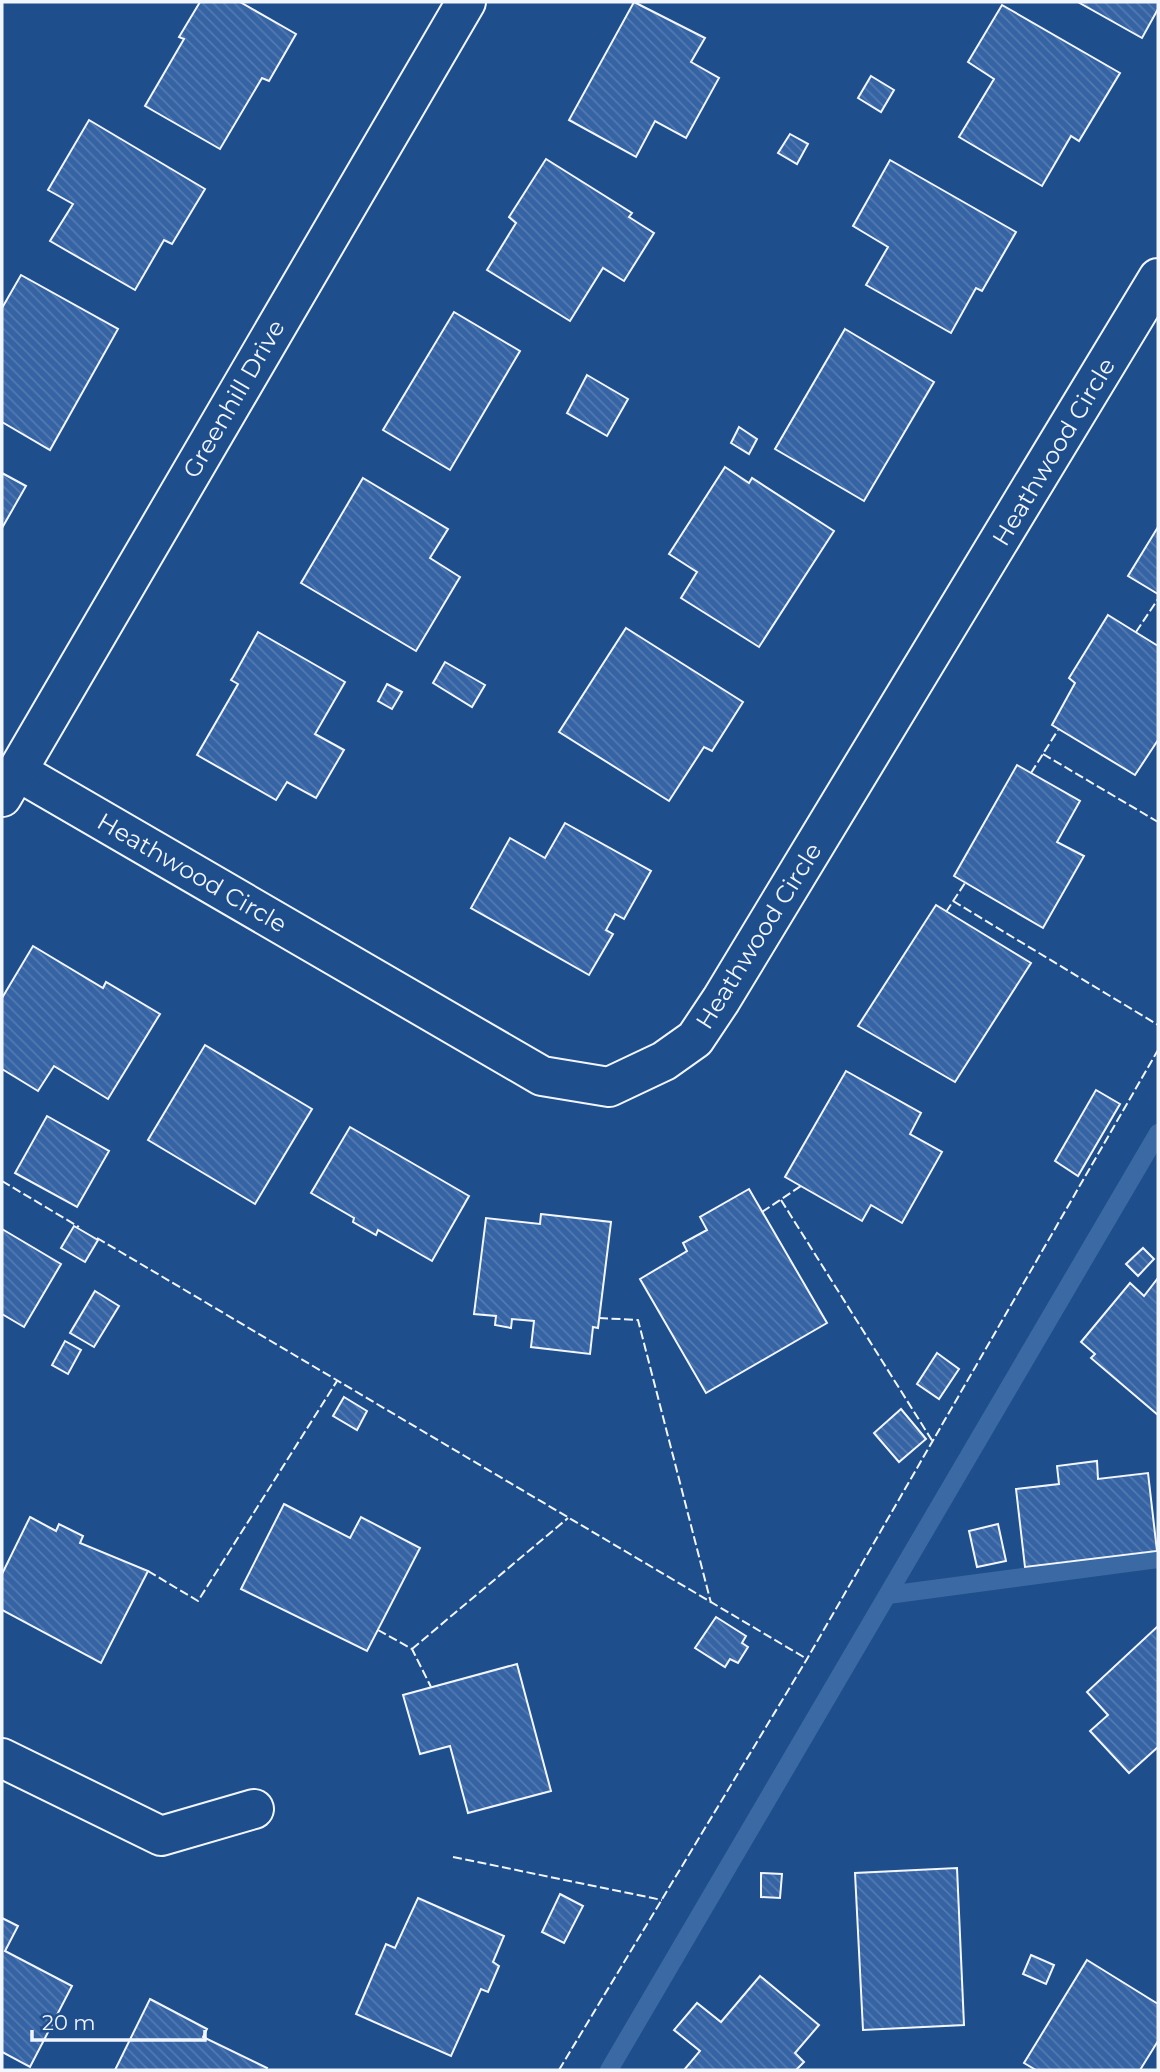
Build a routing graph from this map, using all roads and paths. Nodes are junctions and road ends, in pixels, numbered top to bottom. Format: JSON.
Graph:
{"nodes":[{"id":1,"x":466,"y":2,"type":"edge"},
{"id":2,"x":1158,"y":278,"type":"edge"},
{"id":3,"x":9,"y":784,"type":"edge"},
{"id":4,"x":2,"y":1758,"type":"edge"},
{"id":5,"x":254,"y":1810,"type":"dead end"}],
"edges":[{"from":1,"to":3,"type":"street","name":"Greenhill Drive"},
{"from":2,"to":3,"type":"street","name":"Heathwood Circle"},
{"from":4,"to":5,"type":"street"}]}
